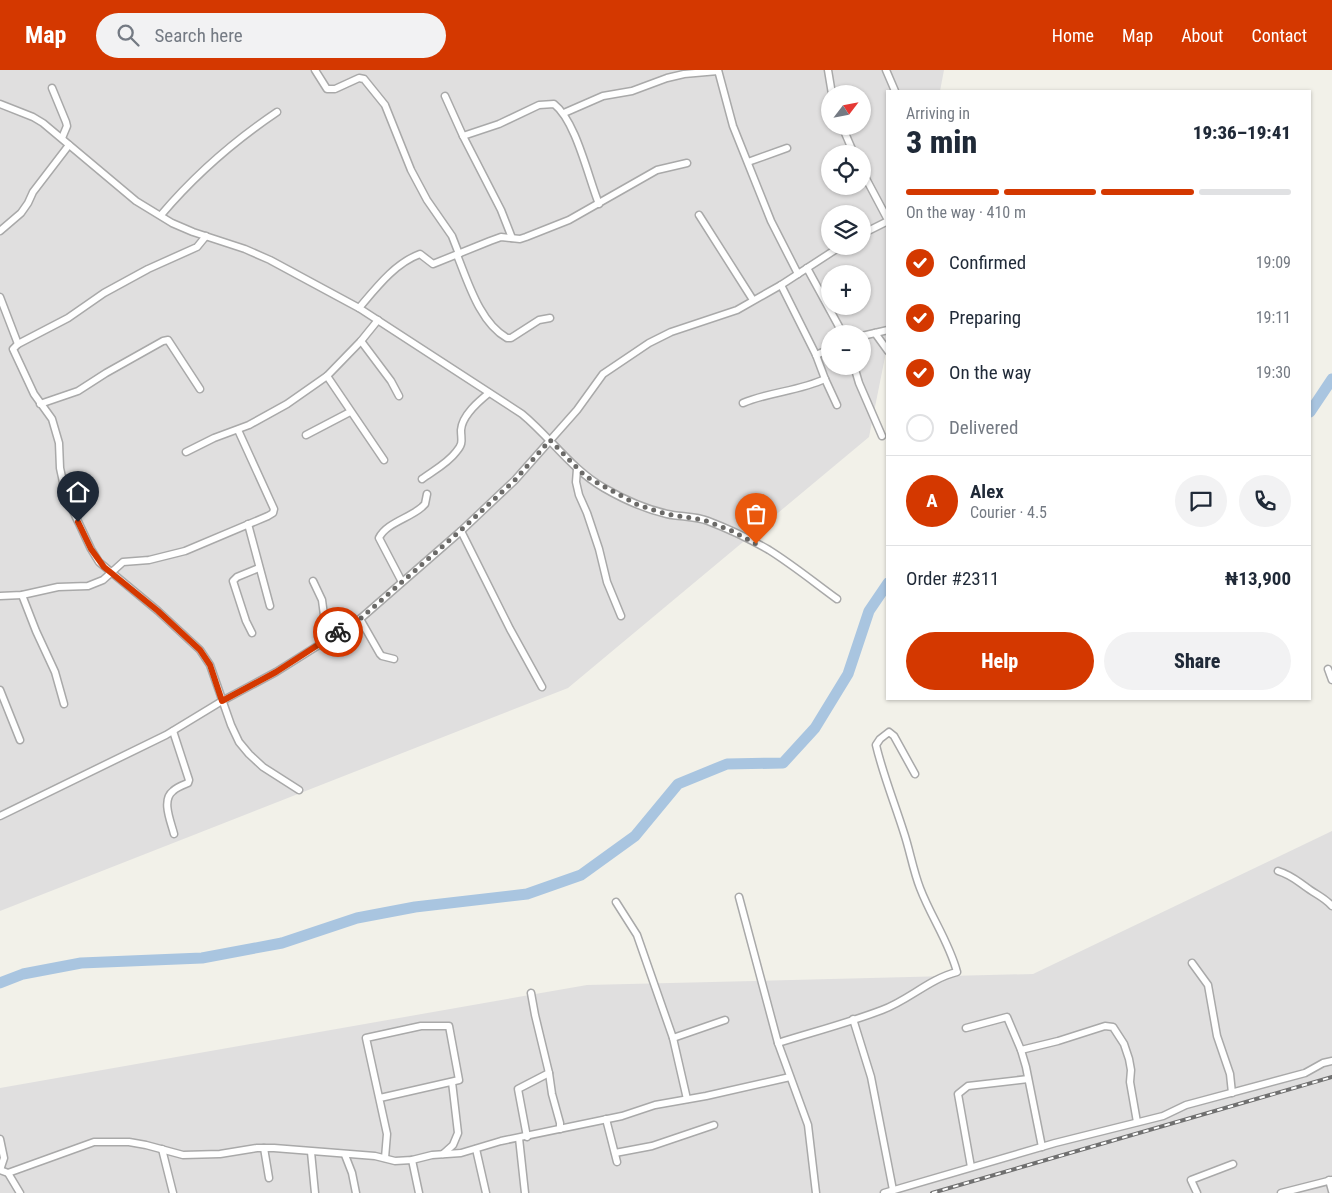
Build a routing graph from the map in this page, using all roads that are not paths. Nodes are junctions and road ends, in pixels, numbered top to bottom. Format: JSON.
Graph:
{"nodes":[{"id":1,"x":315,"y":70,"type":"edge"},
{"id":2,"x":718,"y":70,"type":"edge"},
{"id":3,"x":828,"y":70,"type":"edge"},
{"id":4,"x":886,"y":70,"type":"edge"},
{"id":5,"x":830,"y":85,"type":"edge"},
{"id":6,"x":52,"y":88,"type":"dead end"},
{"id":7,"x":895,"y":90,"type":"edge"},
{"id":8,"x":445,"y":96,"type":"dead end"},
{"id":9,"x":0,"y":104,"type":"edge"},
{"id":10,"x":277,"y":112,"type":"dead end"},
{"id":11,"x":564,"y":113,"type":"junction"},
{"id":12,"x":463,"y":136,"type":"junction"},
{"id":13,"x":62,"y":138,"type":"junction"},
{"id":14,"x":69,"y":145,"type":"junction"},
{"id":15,"x":787,"y":148,"type":"dead end"},
{"id":16,"x":748,"y":162,"type":"junction"},
{"id":17,"x":687,"y":163,"type":"dead end"},
{"id":18,"x":871,"y":188,"type":"edge"},
{"id":19,"x":598,"y":204,"type":"junction"},
{"id":20,"x":161,"y":215,"type":"junction"},
{"id":21,"x":698,"y":215,"type":"dead end"},
{"id":22,"x":886,"y":216,"type":"edge"},
{"id":23,"x":886,"y":221,"type":"edge"},
{"id":24,"x":871,"y":229,"type":"edge"},
{"id":25,"x":0,"y":231,"type":"edge"},
{"id":26,"x":206,"y":236,"type":"junction"},
{"id":27,"x":512,"y":238,"type":"junction"},
{"id":28,"x":458,"y":254,"type":"junction"},
{"id":29,"x":827,"y":255,"type":"edge"},
{"id":30,"x":807,"y":268,"type":"junction"},
{"id":31,"x":798,"y":274,"type":"junction"},
{"id":32,"x":781,"y":285,"type":"junction"},
{"id":33,"x":0,"y":297,"type":"edge"},
{"id":34,"x":753,"y":300,"type":"junction"},
{"id":35,"x":360,"y":308,"type":"junction"},
{"id":36,"x":550,"y":318,"type":"dead end"},
{"id":37,"x":378,"y":320,"type":"junction"},
{"id":38,"x":838,"y":325,"type":"edge"},
{"id":39,"x":886,"y":330,"type":"edge"},
{"id":40,"x":875,"y":333,"type":"junction"},
{"id":41,"x":871,"y":334,"type":"edge"},
{"id":42,"x":361,"y":341,"type":"junction"},
{"id":43,"x":18,"y":344,"type":"junction"},
{"id":44,"x":886,"y":348,"type":"edge"},
{"id":45,"x":821,"y":353,"type":"edge"},
{"id":46,"x":816,"y":355,"type":"junction"},
{"id":47,"x":857,"y":375,"type":"edge"},
{"id":48,"x":327,"y":376,"type":"junction"},
{"id":49,"x":825,"y":379,"type":"junction"},
{"id":50,"x":200,"y":389,"type":"dead end"},
{"id":51,"x":489,"y":393,"type":"junction"},
{"id":52,"x":399,"y":396,"type":"dead end"},
{"id":53,"x":743,"y":403,"type":"dead end"},
{"id":54,"x":40,"y":404,"type":"junction"},
{"id":55,"x":837,"y":405,"type":"dead end"},
{"id":56,"x":350,"y":412,"type":"junction"},
{"id":57,"x":238,"y":430,"type":"junction"},
{"id":58,"x":306,"y":435,"type":"dead end"},
{"id":59,"x":882,"y":436,"type":"dead end"},
{"id":60,"x":550,"y":440,"type":"junction"},
{"id":61,"x":186,"y":452,"type":"dead end"},
{"id":62,"x":384,"y":460,"type":"dead end"},
{"id":63,"x":577,"y":469,"type":"junction"},
{"id":64,"x":422,"y":479,"type":"dead end"},
{"id":65,"x":427,"y":494,"type":"dead end"},
{"id":66,"x":248,"y":524,"type":"junction"},
{"id":67,"x":460,"y":531,"type":"junction"},
{"id":68,"x":259,"y":568,"type":"junction"},
{"id":69,"x":110,"y":572,"type":"junction"},
{"id":70,"x":313,"y":581,"type":"dead end"},
{"id":71,"x":402,"y":582,"type":"junction"},
{"id":72,"x":22,"y":595,"type":"junction"},
{"id":73,"x":0,"y":596,"type":"edge"},
{"id":74,"x":837,"y":600,"type":"dead end"},
{"id":75,"x":270,"y":606,"type":"dead end"},
{"id":76,"x":621,"y":616,"type":"dead end"},
{"id":77,"x":360,"y":619,"type":"junction"},
{"id":78,"x":252,"y":632,"type":"dead end"},
{"id":79,"x":332,"y":636,"type":"junction"},
{"id":80,"x":394,"y":659,"type":"dead end"},
{"id":81,"x":1328,"y":669,"type":"dead end"},
{"id":82,"x":1332,"y":680,"type":"edge"},
{"id":83,"x":542,"y":687,"type":"dead end"},
{"id":84,"x":0,"y":690,"type":"edge"},
{"id":85,"x":222,"y":701,"type":"junction"},
{"id":86,"x":64,"y":704,"type":"dead end"},
{"id":87,"x":173,"y":731,"type":"junction"},
{"id":88,"x":20,"y":740,"type":"dead end"},
{"id":89,"x":915,"y":774,"type":"dead end"},
{"id":90,"x":299,"y":790,"type":"dead end"},
{"id":91,"x":0,"y":816,"type":"edge"},
{"id":92,"x":174,"y":834,"type":"dead end"},
{"id":93,"x":1278,"y":871,"type":"dead end"},
{"id":94,"x":739,"y":897,"type":"dead end"},
{"id":95,"x":616,"y":902,"type":"dead end"},
{"id":96,"x":1332,"y":906,"type":"edge"},
{"id":97,"x":1192,"y":963,"type":"dead end"},
{"id":98,"x":531,"y":993,"type":"dead end"},
{"id":99,"x":853,"y":1019,"type":"junction"},
{"id":100,"x":725,"y":1020,"type":"dead end"},
{"id":101,"x":966,"y":1028,"type":"dead end"},
{"id":102,"x":673,"y":1038,"type":"junction"},
{"id":103,"x":778,"y":1043,"type":"junction"},
{"id":104,"x":1021,"y":1050,"type":"junction"},
{"id":105,"x":1332,"y":1061,"type":"edge"},
{"id":106,"x":550,"y":1073,"type":"junction"},
{"id":107,"x":790,"y":1077,"type":"junction"},
{"id":108,"x":1028,"y":1079,"type":"junction"},
{"id":109,"x":452,"y":1082,"type":"junction"},
{"id":110,"x":1232,"y":1093,"type":"junction"},
{"id":111,"x":380,"y":1098,"type":"junction"},
{"id":112,"x":687,"y":1099,"type":"junction"},
{"id":113,"x":606,"y":1119,"type":"junction"},
{"id":114,"x":1136,"y":1122,"type":"junction"},
{"id":115,"x":714,"y":1125,"type":"dead end"},
{"id":116,"x":560,"y":1129,"type":"junction"},
{"id":117,"x":527,"y":1137,"type":"junction"},
{"id":118,"x":519,"y":1138,"type":"junction"},
{"id":119,"x":0,"y":1140,"type":"edge"},
{"id":120,"x":1042,"y":1147,"type":"junction"},
{"id":121,"x":264,"y":1148,"type":"junction"},
{"id":122,"x":162,"y":1149,"type":"junction"},
{"id":123,"x":476,"y":1150,"type":"junction"},
{"id":124,"x":311,"y":1152,"type":"junction"},
{"id":125,"x":615,"y":1153,"type":"junction"},
{"id":126,"x":443,"y":1154,"type":"junction"},
{"id":127,"x":345,"y":1155,"type":"junction"},
{"id":128,"x":385,"y":1158,"type":"junction"},
{"id":129,"x":412,"y":1160,"type":"junction"},
{"id":130,"x":617,"y":1162,"type":"dead end"},
{"id":131,"x":1233,"y":1164,"type":"dead end"},
{"id":132,"x":971,"y":1167,"type":"junction"},
{"id":133,"x":0,"y":1170,"type":"edge"},
{"id":134,"x":8,"y":1173,"type":"junction"},
{"id":135,"x":270,"y":1178,"type":"dead end"},
{"id":136,"x":1330,"y":1180,"type":"edge"},
{"id":137,"x":893,"y":1190,"type":"junction"},
{"id":138,"x":1332,"y":1191,"type":"edge"},
{"id":139,"x":20,"y":1193,"type":"edge"},
{"id":140,"x":173,"y":1193,"type":"edge"},
{"id":141,"x":315,"y":1193,"type":"edge"},
{"id":142,"x":356,"y":1193,"type":"edge"},
{"id":143,"x":419,"y":1193,"type":"edge"},
{"id":144,"x":486,"y":1193,"type":"edge"},
{"id":145,"x":525,"y":1193,"type":"edge"},
{"id":146,"x":816,"y":1193,"type":"edge"},
{"id":147,"x":884,"y":1193,"type":"edge"},
{"id":148,"x":1197,"y":1193,"type":"edge"},
{"id":149,"x":1281,"y":1193,"type":"edge"}],
"edges":[{"from":1,"to":28,"type":"street"},
{"from":2,"to":11,"type":"street"},
{"from":2,"to":16,"type":"street"},
{"from":3,"to":5,"type":"street"},
{"from":4,"to":7,"type":"street"},
{"from":6,"to":13,"type":"street"},
{"from":8,"to":12,"type":"street"},
{"from":9,"to":13,"type":"street"},
{"from":10,"to":20,"type":"street"},
{"from":11,"to":12,"type":"street"},
{"from":11,"to":19,"type":"street"},
{"from":12,"to":27,"type":"street"},
{"from":13,"to":14,"type":"street"},
{"from":14,"to":20,"type":"street"},
{"from":14,"to":25,"type":"street"},
{"from":15,"to":16,"type":"street"},
{"from":16,"to":31,"type":"street"},
{"from":17,"to":19,"type":"street"},
{"from":18,"to":22,"type":"street"},
{"from":19,"to":27,"type":"street"},
{"from":20,"to":26,"type":"street"},
{"from":21,"to":34,"type":"street"},
{"from":23,"to":24,"type":"street"},
{"from":26,"to":35,"type":"street"},
{"from":26,"to":43,"type":"street"},
{"from":27,"to":28,"type":"street"},
{"from":28,"to":35,"type":"street"},
{"from":28,"to":36,"type":"street"},
{"from":29,"to":30,"type":"street"},
{"from":30,"to":31,"type":"street"},
{"from":30,"to":38,"type":"street"},
{"from":31,"to":32,"type":"street"},
{"from":32,"to":34,"type":"street"},
{"from":32,"to":46,"type":"street"},
{"from":33,"to":43,"type":"street"},
{"from":34,"to":60,"type":"street"},
{"from":35,"to":37,"type":"street"},
{"from":37,"to":42,"type":"street"},
{"from":37,"to":51,"type":"street"},
{"from":39,"to":40,"type":"street"},
{"from":40,"to":41,"type":"street"},
{"from":40,"to":44,"type":"street"},
{"from":42,"to":48,"type":"street"},
{"from":42,"to":52,"type":"street"},
{"from":43,"to":54,"type":"street"},
{"from":45,"to":46,"type":"street"},
{"from":46,"to":49,"type":"street"},
{"from":47,"to":59,"type":"street"},
{"from":48,"to":56,"type":"street"},
{"from":48,"to":57,"type":"street"},
{"from":49,"to":53,"type":"street"},
{"from":49,"to":55,"type":"street"},
{"from":50,"to":54,"type":"street"},
{"from":51,"to":60,"type":"street"},
{"from":51,"to":64,"type":"street"},
{"from":54,"to":69,"type":"street"},
{"from":56,"to":58,"type":"street"},
{"from":56,"to":62,"type":"street"},
{"from":57,"to":61,"type":"street"},
{"from":57,"to":66,"type":"street"},
{"from":60,"to":63,"type":"street"},
{"from":60,"to":67,"type":"street"},
{"from":63,"to":74,"type":"street"},
{"from":63,"to":76,"type":"street"},
{"from":65,"to":71,"type":"street"},
{"from":66,"to":68,"type":"street"},
{"from":66,"to":69,"type":"street"},
{"from":67,"to":71,"type":"street"},
{"from":67,"to":83,"type":"street"},
{"from":68,"to":75,"type":"street"},
{"from":68,"to":78,"type":"street"},
{"from":69,"to":72,"type":"street"},
{"from":69,"to":85,"type":"street"},
{"from":70,"to":79,"type":"street"},
{"from":71,"to":77,"type":"street"},
{"from":72,"to":73,"type":"street"},
{"from":72,"to":86,"type":"street"},
{"from":77,"to":79,"type":"street"},
{"from":77,"to":80,"type":"street"},
{"from":79,"to":85,"type":"street"},
{"from":81,"to":82,"type":"street"},
{"from":84,"to":88,"type":"street"},
{"from":85,"to":87,"type":"street"},
{"from":85,"to":90,"type":"street"},
{"from":87,"to":91,"type":"street"},
{"from":87,"to":92,"type":"street"},
{"from":89,"to":99,"type":"street"},
{"from":93,"to":96,"type":"street"},
{"from":94,"to":103,"type":"street"},
{"from":95,"to":102,"type":"street"},
{"from":97,"to":110,"type":"street"},
{"from":98,"to":106,"type":"street"},
{"from":99,"to":103,"type":"street"},
{"from":99,"to":137,"type":"street"},
{"from":100,"to":102,"type":"street"},
{"from":101,"to":104,"type":"street"},
{"from":102,"to":112,"type":"street"},
{"from":103,"to":107,"type":"street"},
{"from":104,"to":108,"type":"street"},
{"from":104,"to":114,"type":"street"},
{"from":105,"to":110,"type":"street"},
{"from":106,"to":116,"type":"street"},
{"from":106,"to":117,"type":"street"},
{"from":107,"to":112,"type":"street"},
{"from":107,"to":146,"type":"street"},
{"from":108,"to":120,"type":"street"},
{"from":108,"to":132,"type":"street"},
{"from":109,"to":111,"type":"street"},
{"from":109,"to":111,"type":"street"},
{"from":109,"to":126,"type":"street"},
{"from":110,"to":114,"type":"street"},
{"from":111,"to":128,"type":"street"},
{"from":112,"to":113,"type":"street"},
{"from":113,"to":116,"type":"street"},
{"from":113,"to":125,"type":"street"},
{"from":114,"to":120,"type":"street"},
{"from":115,"to":125,"type":"street"},
{"from":116,"to":117,"type":"street"},
{"from":117,"to":118,"type":"street"},
{"from":118,"to":123,"type":"street"},
{"from":118,"to":145,"type":"street"},
{"from":119,"to":133,"type":"street"},
{"from":120,"to":132,"type":"street"},
{"from":121,"to":122,"type":"street"},
{"from":121,"to":124,"type":"street"},
{"from":121,"to":135,"type":"street"},
{"from":122,"to":134,"type":"street"},
{"from":122,"to":140,"type":"street"},
{"from":123,"to":126,"type":"street"},
{"from":123,"to":144,"type":"street"},
{"from":124,"to":127,"type":"street"},
{"from":124,"to":141,"type":"street"},
{"from":125,"to":130,"type":"street"},
{"from":126,"to":129,"type":"street"},
{"from":127,"to":128,"type":"street"},
{"from":127,"to":142,"type":"street"},
{"from":128,"to":129,"type":"street"},
{"from":129,"to":143,"type":"street"},
{"from":131,"to":148,"type":"street"},
{"from":132,"to":137,"type":"street"},
{"from":133,"to":134,"type":"street"},
{"from":134,"to":139,"type":"street"},
{"from":136,"to":138,"type":"street"},
{"from":136,"to":149,"type":"street"},
{"from":137,"to":147,"type":"street"}]}
